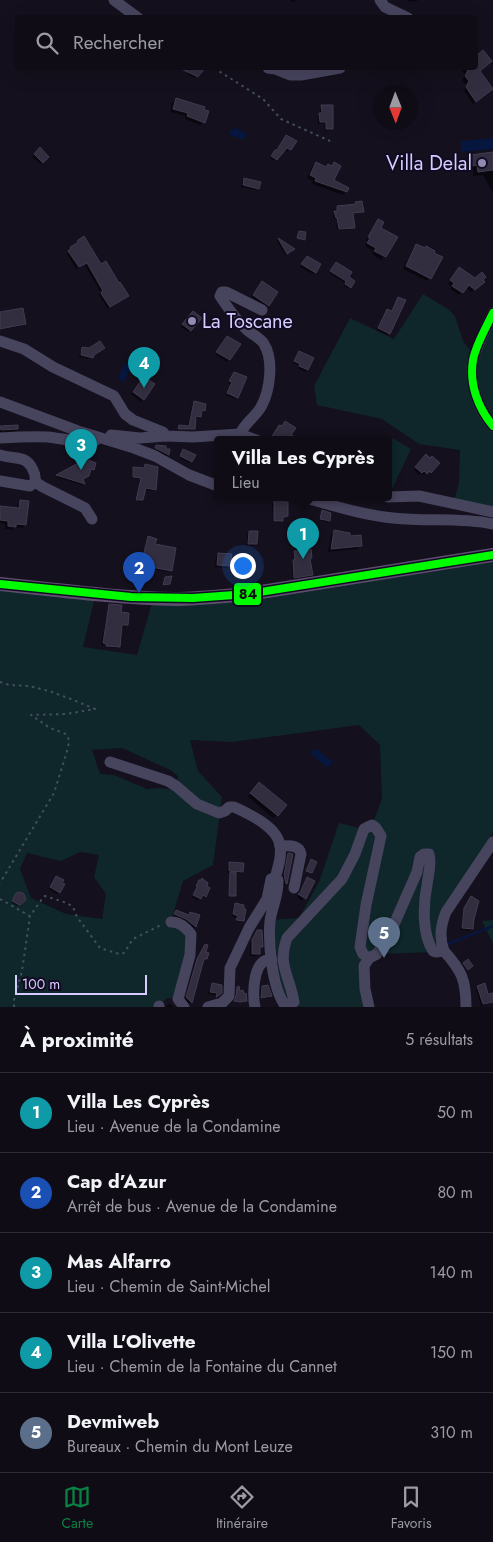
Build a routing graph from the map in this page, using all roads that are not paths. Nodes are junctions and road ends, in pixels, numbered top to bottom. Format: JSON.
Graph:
{"nodes":[{"id":1,"x":114,"y":0,"type":"edge"},
{"id":2,"x":380,"y":0,"type":"edge"},
{"id":3,"x":134,"y":15,"type":"edge"},
{"id":4,"x":402,"y":15,"type":"edge"},
{"id":5,"x":276,"y":70,"type":"edge"},
{"id":6,"x":329,"y":70,"type":"edge"},
{"id":7,"x":262,"y":310,"type":"dead end"},
{"id":8,"x":493,"y":313,"type":"edge"},
{"id":9,"x":0,"y":341,"type":"edge"},
{"id":10,"x":0,"y":402,"type":"edge"},
{"id":11,"x":493,"y":426,"type":"edge"},
{"id":12,"x":240,"y":434,"type":"junction"},
{"id":13,"x":166,"y":436,"type":"junction"},
{"id":14,"x":245,"y":436,"type":"edge"},
{"id":15,"x":0,"y":438,"type":"edge"},
{"id":16,"x":101,"y":438,"type":"junction"},
{"id":17,"x":0,"y":455,"type":"edge"},
{"id":18,"x":0,"y":481,"type":"edge"},
{"id":19,"x":35,"y":482,"type":"junction"},
{"id":20,"x":214,"y":484,"type":"edge"},
{"id":21,"x":392,"y":497,"type":"edge"},
{"id":22,"x":317,"y":501,"type":"edge"},
{"id":23,"x":493,"y":512,"type":"edge"},
{"id":24,"x":92,"y":518,"type":"dead end"},
{"id":25,"x":493,"y":524,"type":"edge"},
{"id":26,"x":493,"y":555,"type":"edge"},
{"id":27,"x":0,"y":584,"type":"edge"},
{"id":28,"x":110,"y":762,"type":"dead end"},
{"id":29,"x":493,"y":842,"type":"edge"},
{"id":30,"x":280,"y":846,"type":"junction"},
{"id":31,"x":275,"y":878,"type":"junction"},
{"id":32,"x":294,"y":888,"type":"dead end"},
{"id":33,"x":171,"y":922,"type":"road end"},
{"id":34,"x":444,"y":951,"type":"junction"},
{"id":35,"x":370,"y":958,"type":"junction"},
{"id":36,"x":272,"y":960,"type":"junction"},
{"id":37,"x":184,"y":1007,"type":"edge"},
{"id":38,"x":208,"y":1007,"type":"edge"},
{"id":39,"x":255,"y":1007,"type":"edge"},
{"id":40,"x":369,"y":1007,"type":"edge"},
{"id":41,"x":466,"y":1007,"type":"edge"}],
"edges":[{"from":1,"to":3,"type":"street"},
{"from":2,"to":4,"type":"street"},
{"from":5,"to":6,"type":"street"},
{"from":7,"to":12,"type":"street"},
{"from":8,"to":11,"type":"street"},
{"from":9,"to":13,"type":"street"},
{"from":10,"to":16,"type":"street"},
{"from":12,"to":13,"type":"street"},
{"from":12,"to":14,"type":"street"},
{"from":13,"to":16,"type":"street"},
{"from":15,"to":16,"type":"street"},
{"from":16,"to":20,"type":"street"},
{"from":17,"to":19,"type":"street"},
{"from":18,"to":19,"type":"street"},
{"from":19,"to":24,"type":"street"},
{"from":21,"to":23,"type":"street"},
{"from":22,"to":25,"type":"street"},
{"from":26,"to":27,"type":"main road"},
{"from":28,"to":30,"type":"street"},
{"from":29,"to":34,"type":"street"},
{"from":30,"to":31,"type":"street"},
{"from":30,"to":32,"type":"street"},
{"from":31,"to":36,"type":"street"},
{"from":31,"to":38,"type":"street"},
{"from":33,"to":37,"type":"street"},
{"from":34,"to":35,"type":"street"},
{"from":34,"to":41,"type":"street"},
{"from":35,"to":36,"type":"street"},
{"from":35,"to":40,"type":"street"},
{"from":36,"to":39,"type":"street"}]}
